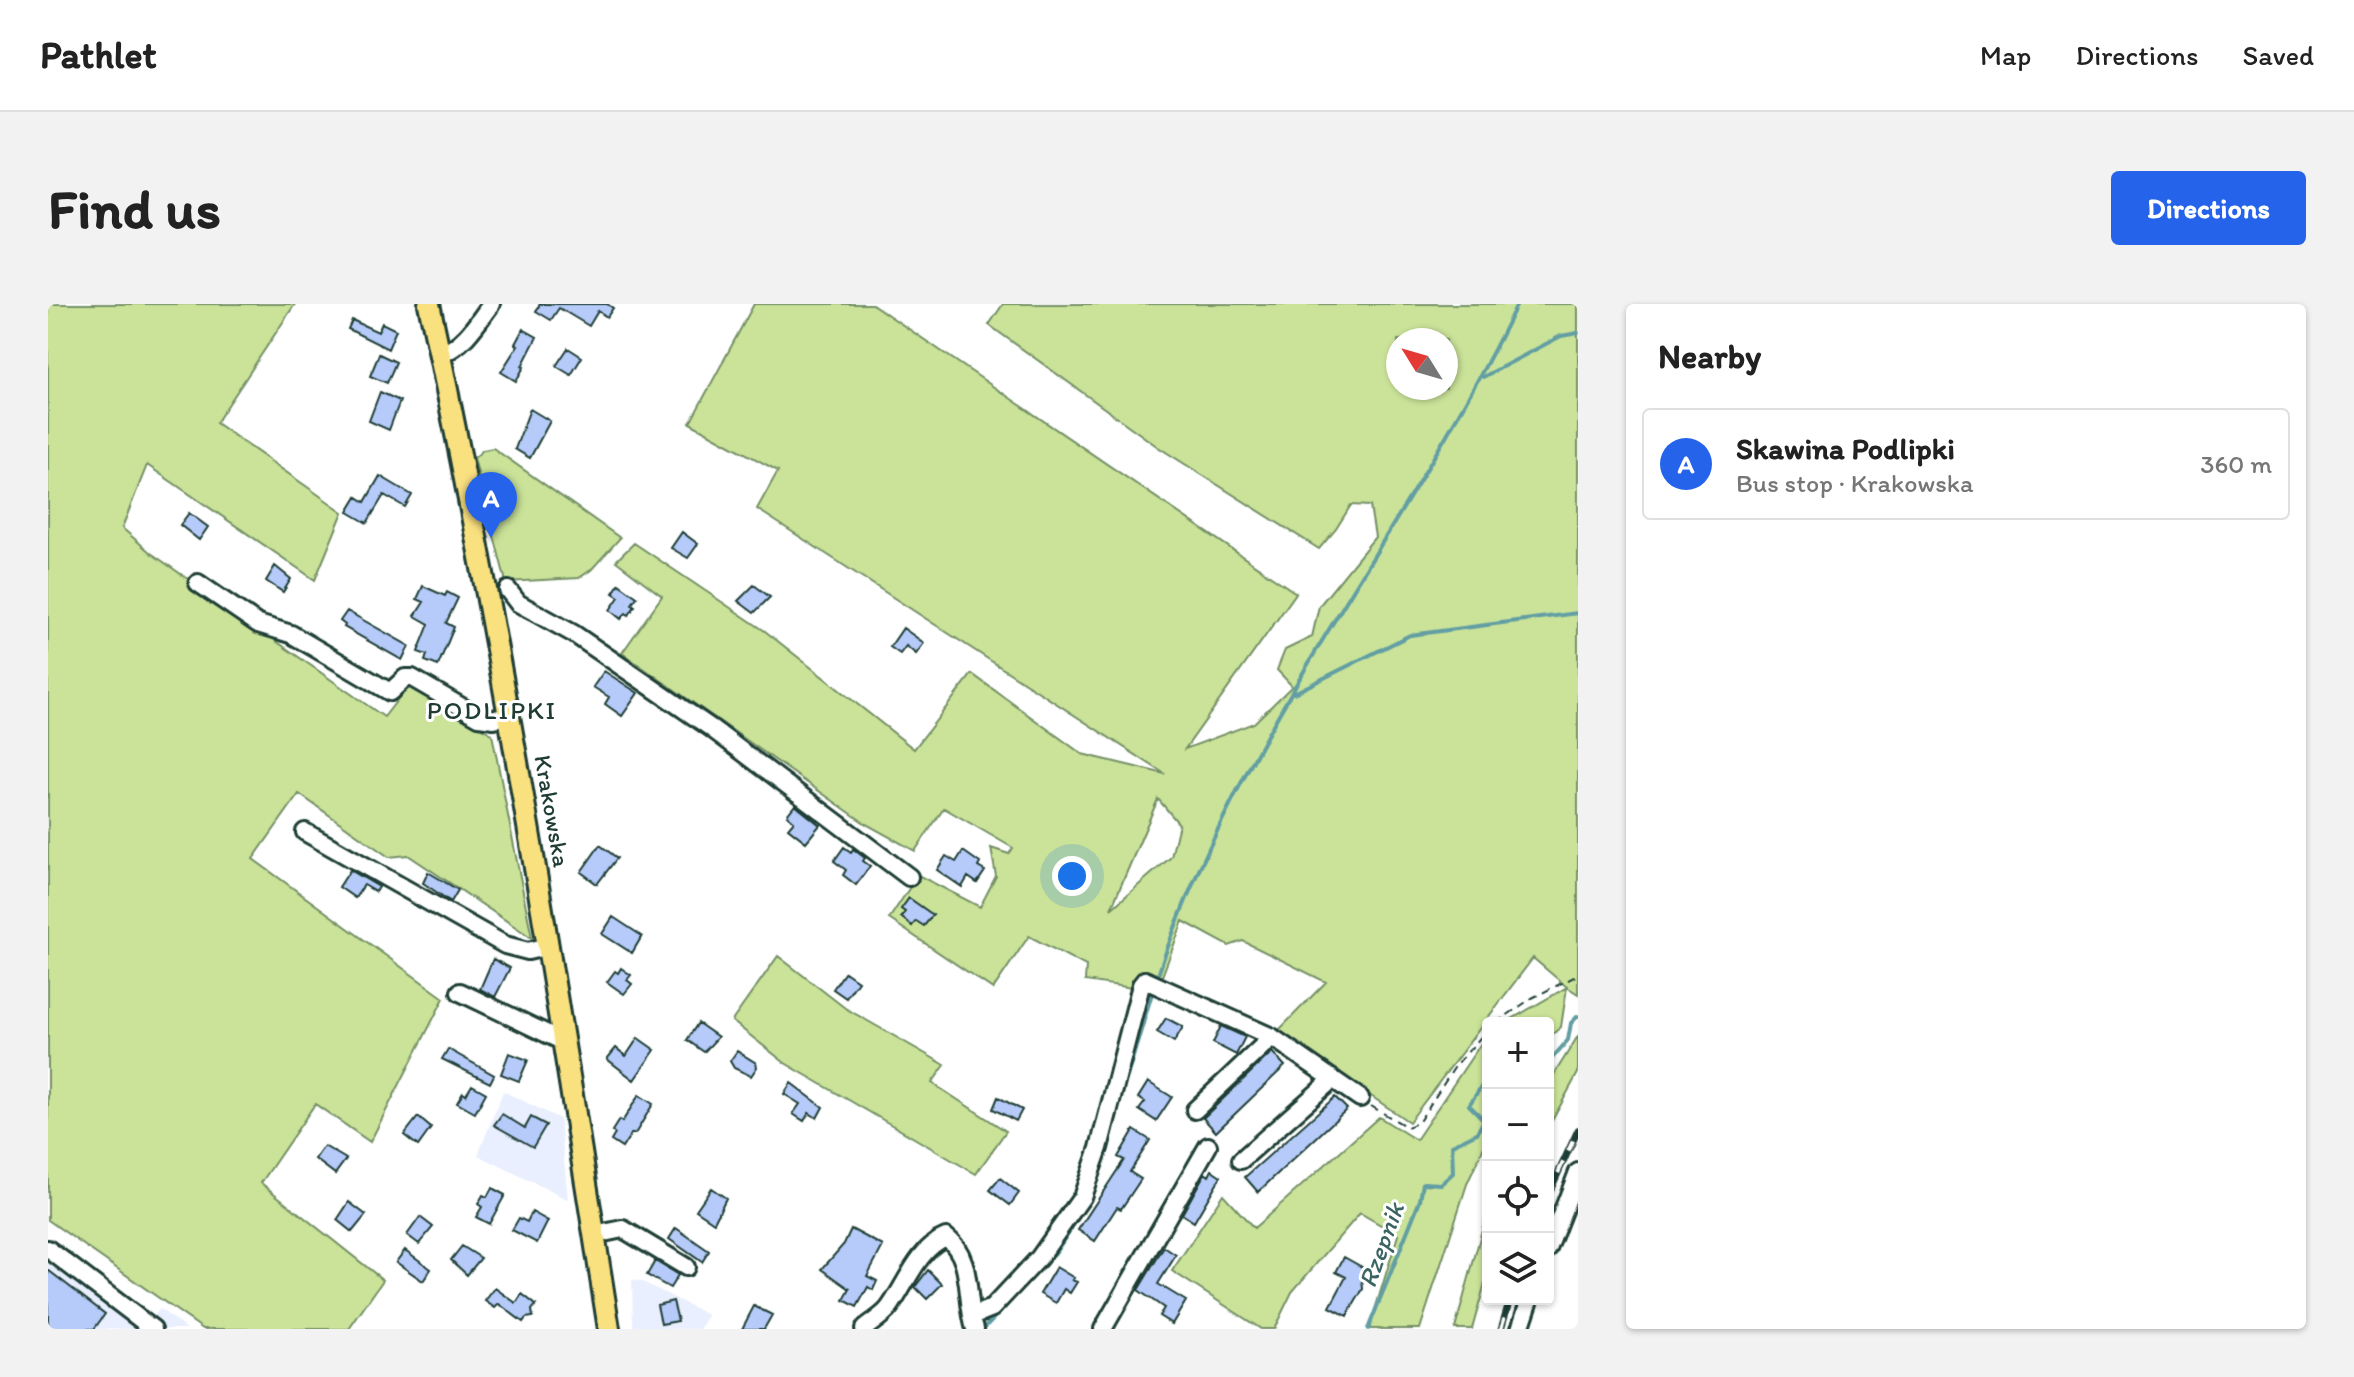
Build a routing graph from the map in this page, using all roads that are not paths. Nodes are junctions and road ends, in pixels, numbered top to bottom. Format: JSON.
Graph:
{"nodes":[{"id":1,"x":429,"y":304,"type":"edge"},
{"id":2,"x":491,"y":304,"type":"edge"},
{"id":3,"x":440,"y":355,"type":"junction"},
{"id":4,"x":198,"y":583,"type":"dead end"},
{"id":5,"x":508,"y":590,"type":"dead end"},
{"id":6,"x":509,"y":716,"type":"junction"},
{"id":7,"x":305,"y":832,"type":"dead end"},
{"id":8,"x":909,"y":877,"type":"dead end"},
{"id":9,"x":549,"y":946,"type":"junction"},
{"id":10,"x":460,"y":992,"type":"dead end"},
{"id":11,"x":1272,"y":1037,"type":"junction"},
{"id":12,"x":564,"y":1042,"type":"junction"},
{"id":13,"x":1333,"y":1079,"type":"junction"},
{"id":14,"x":1360,"y":1098,"type":"road end"},
{"id":15,"x":1195,"y":1110,"type":"dead end"},
{"id":16,"x":1208,"y":1146,"type":"dead end"},
{"id":17,"x":1241,"y":1160,"type":"dead end"},
{"id":18,"x":1578,"y":1172,"type":"edge"},
{"id":19,"x":1554,"y":1234,"type":"edge"},
{"id":20,"x":594,"y":1235,"type":"junction"},
{"id":21,"x":48,"y":1249,"type":"edge"},
{"id":22,"x":686,"y":1267,"type":"dead end"},
{"id":23,"x":1528,"y":1305,"type":"edge"},
{"id":24,"x":974,"y":1323,"type":"edge"},
{"id":25,"x":153,"y":1329,"type":"edge"},
{"id":26,"x":609,"y":1329,"type":"edge"},
{"id":27,"x":864,"y":1329,"type":"edge"},
{"id":28,"x":1103,"y":1329,"type":"edge"},
{"id":29,"x":1520,"y":1329,"type":"edge"}],
"edges":[{"from":1,"to":3,"type":"main road","name":"Krakowska"},
{"from":2,"to":3,"type":"street"},
{"from":3,"to":6,"type":"main road","name":"Krakowska"},
{"from":4,"to":6,"type":"street"},
{"from":5,"to":8,"type":"street"},
{"from":6,"to":9,"type":"main road","name":"Krakowska"},
{"from":7,"to":9,"type":"street"},
{"from":9,"to":12,"type":"main road","name":"Krakowska"},
{"from":10,"to":12,"type":"street"},
{"from":11,"to":13,"type":"street"},
{"from":11,"to":15,"type":"street"},
{"from":11,"to":24,"type":"street"},
{"from":12,"to":20,"type":"main road","name":"Krakowska"},
{"from":13,"to":14,"type":"street"},
{"from":13,"to":17,"type":"street"},
{"from":16,"to":28,"type":"street"},
{"from":18,"to":19,"type":"street"},
{"from":20,"to":22,"type":"street"},
{"from":20,"to":26,"type":"main road","name":"Krakowska"},
{"from":21,"to":25,"type":"street"},
{"from":23,"to":29,"type":"street"},
{"from":24,"to":27,"type":"street"}]}
